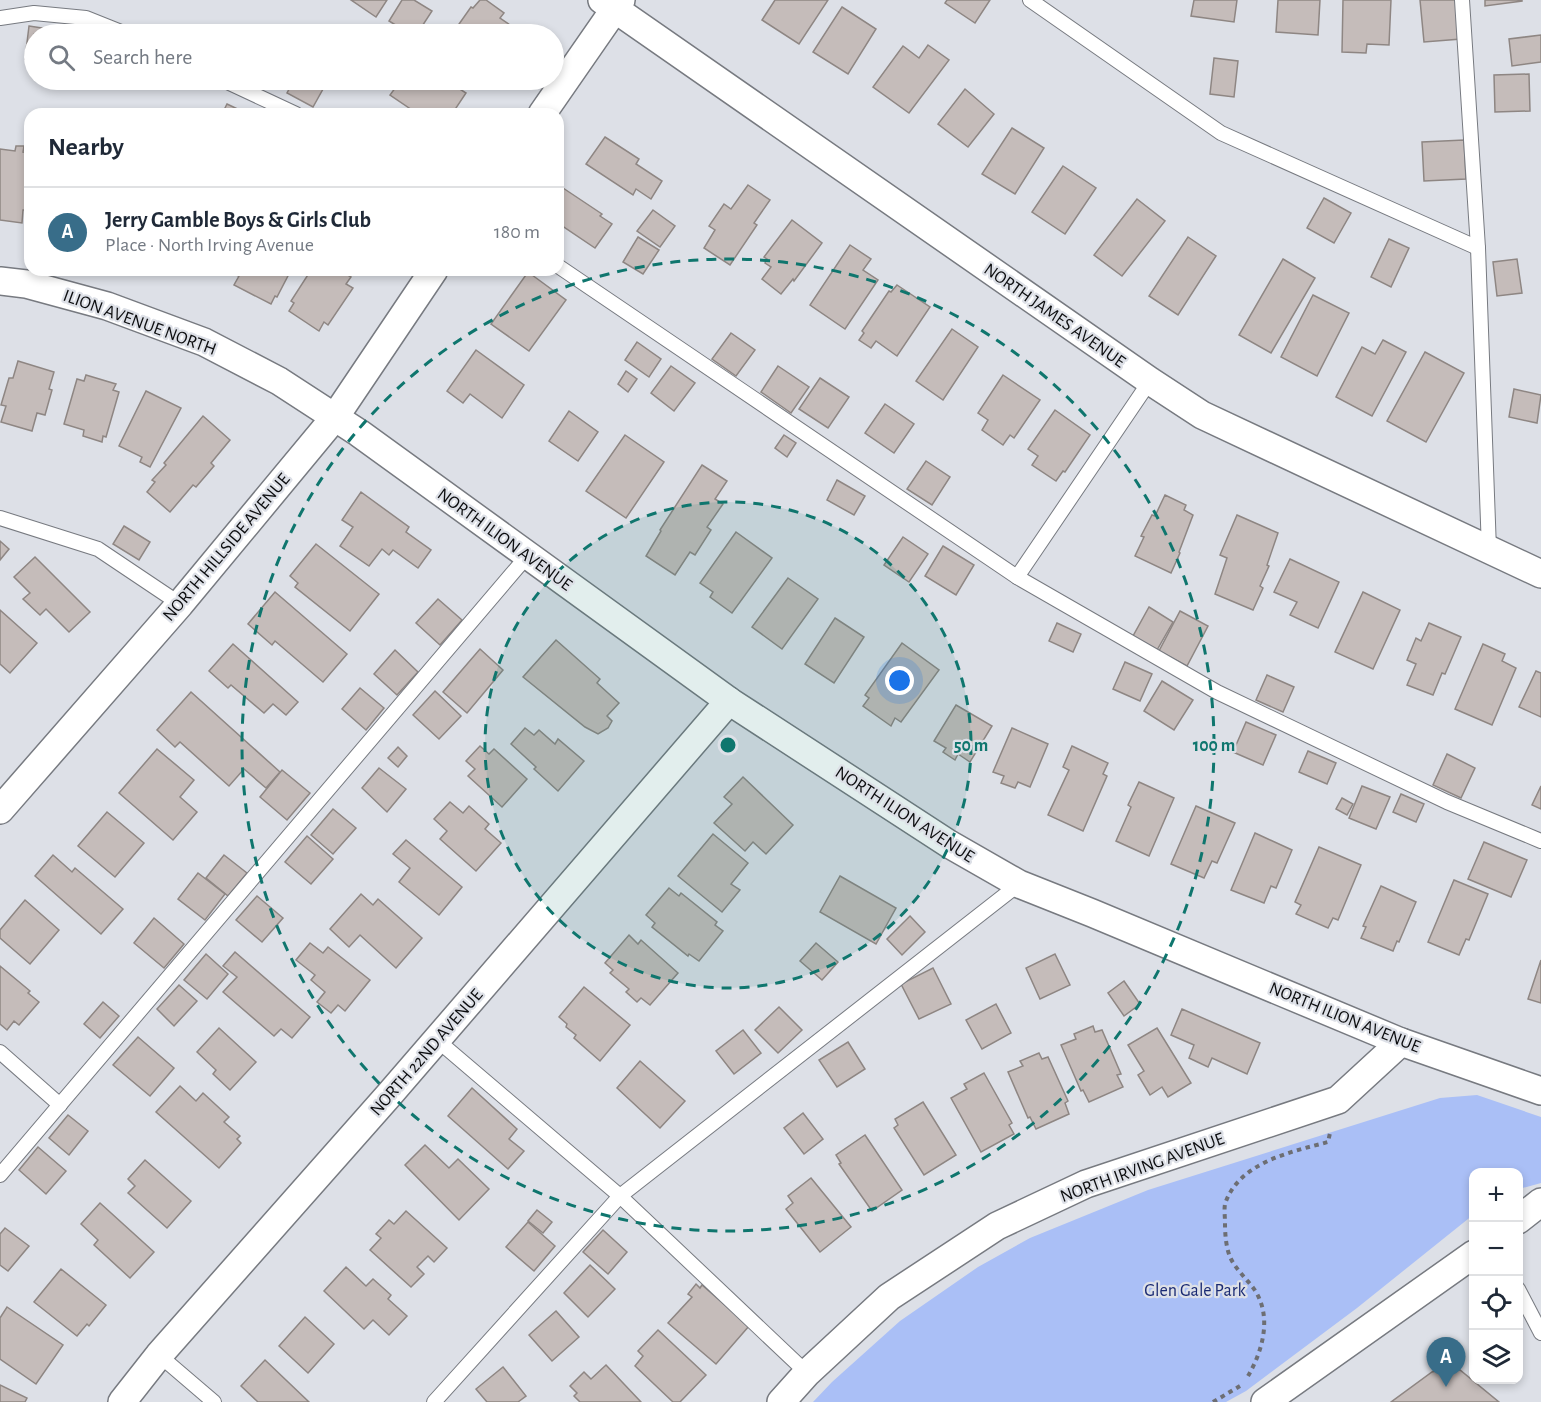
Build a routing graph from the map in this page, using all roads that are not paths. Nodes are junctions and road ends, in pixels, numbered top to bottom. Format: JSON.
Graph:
{"nodes":[{"id":1,"x":1030,"y":0,"type":"edge"},
{"id":2,"x":1462,"y":0,"type":"edge"},
{"id":3,"x":613,"y":3,"type":"edge"},
{"id":4,"x":0,"y":18,"type":"edge"},
{"id":5,"x":101,"y":24,"type":"edge"},
{"id":6,"x":564,"y":80,"type":"edge"},
{"id":7,"x":244,"y":90,"type":"edge"},
{"id":8,"x":557,"y":90,"type":"edge"},
{"id":9,"x":283,"y":108,"type":"edge"},
{"id":10,"x":546,"y":108,"type":"edge"},
{"id":11,"x":1478,"y":248,"type":"junction"},
{"id":12,"x":564,"y":270,"type":"edge"},
{"id":13,"x":430,"y":276,"type":"edge"},
{"id":14,"x":0,"y":281,"type":"edge"},
{"id":15,"x":1150,"y":381,"type":"junction"},
{"id":16,"x":335,"y":417,"type":"junction"},
{"id":17,"x":0,"y":519,"type":"edge"},
{"id":18,"x":1489,"y":550,"type":"junction"},
{"id":19,"x":528,"y":555,"type":"junction"},
{"id":20,"x":1541,"y":574,"type":"edge"},
{"id":21,"x":1017,"y":577,"type":"junction"},
{"id":22,"x":180,"y":604,"type":"junction"},
{"id":23,"x":729,"y":701,"type":"junction"},
{"id":24,"x":0,"y":810,"type":"edge"},
{"id":25,"x":1541,"y":842,"type":"edge"},
{"id":26,"x":1019,"y":884,"type":"junction"},
{"id":27,"x":437,"y":1040,"type":"junction"},
{"id":28,"x":1401,"y":1042,"type":"junction"},
{"id":29,"x":0,"y":1052,"type":"edge"},
{"id":30,"x":1541,"y":1091,"type":"edge"},
{"id":31,"x":60,"y":1105,"type":"junction"},
{"id":32,"x":0,"y":1175,"type":"edge"},
{"id":33,"x":620,"y":1196,"type":"junction"},
{"id":34,"x":1541,"y":1202,"type":"edge"},
{"id":35,"x":1523,"y":1216,"type":"edge"},
{"id":36,"x":1469,"y":1257,"type":"edge"},
{"id":37,"x":1523,"y":1299,"type":"edge"},
{"id":38,"x":1541,"y":1333,"type":"edge"},
{"id":39,"x":159,"y":1355,"type":"junction"},
{"id":40,"x":807,"y":1373,"type":"junction"},
{"id":41,"x":122,"y":1402,"type":"edge"},
{"id":42,"x":214,"y":1402,"type":"edge"},
{"id":43,"x":434,"y":1402,"type":"edge"},
{"id":44,"x":781,"y":1402,"type":"edge"},
{"id":45,"x":1265,"y":1402,"type":"edge"}],
"edges":[{"from":1,"to":11,"type":"lane"},
{"from":2,"to":11,"type":"lane"},
{"from":3,"to":6,"type":"street"},
{"from":3,"to":15,"type":"street","name":"NORTH JAMES AVENUE"},
{"from":4,"to":5,"type":"lane"},
{"from":7,"to":9,"type":"lane"},
{"from":8,"to":10,"type":"street"},
{"from":11,"to":18,"type":"lane"},
{"from":12,"to":21,"type":"lane"},
{"from":13,"to":16,"type":"street","name":"NORTH HILLSIDE AVENUE"},
{"from":14,"to":16,"type":"street","name":"ILION AVENUE NORTH"},
{"from":15,"to":18,"type":"street","name":"NORTH JAMES AVENUE"},
{"from":15,"to":21,"type":"lane"},
{"from":16,"to":19,"type":"street","name":"NORTH ILION AVENUE"},
{"from":16,"to":22,"type":"street","name":"NORTH HILLSIDE AVENUE"},
{"from":17,"to":22,"type":"lane"},
{"from":18,"to":20,"type":"street","name":"NORTH JAMES AVENUE"},
{"from":19,"to":23,"type":"street","name":"NORTH ILION AVENUE"},
{"from":19,"to":31,"type":"lane"},
{"from":21,"to":25,"type":"lane"},
{"from":22,"to":24,"type":"street","name":"NORTH HILLSIDE AVENUE"},
{"from":23,"to":26,"type":"street","name":"NORTH ILION AVENUE"},
{"from":23,"to":27,"type":"street","name":"NORTH 22ND AVENUE"},
{"from":26,"to":28,"type":"street","name":"NORTH ILION AVENUE"},
{"from":26,"to":33,"type":"lane"},
{"from":27,"to":33,"type":"lane"},
{"from":27,"to":39,"type":"street","name":"NORTH 22ND AVENUE"},
{"from":28,"to":30,"type":"street","name":"NORTH ILION AVENUE"},
{"from":28,"to":40,"type":"street","name":"NORTH IRVING AVENUE"},
{"from":29,"to":31,"type":"lane"},
{"from":31,"to":32,"type":"lane"},
{"from":33,"to":40,"type":"lane"},
{"from":33,"to":43,"type":"lane"},
{"from":34,"to":35,"type":"street"},
{"from":36,"to":45,"type":"street"},
{"from":37,"to":38,"type":"lane"},
{"from":39,"to":41,"type":"street","name":"NORTH 22ND AVENUE"},
{"from":39,"to":42,"type":"lane"},
{"from":40,"to":44,"type":"street","name":"NORTH IRVING AVENUE"}]}
